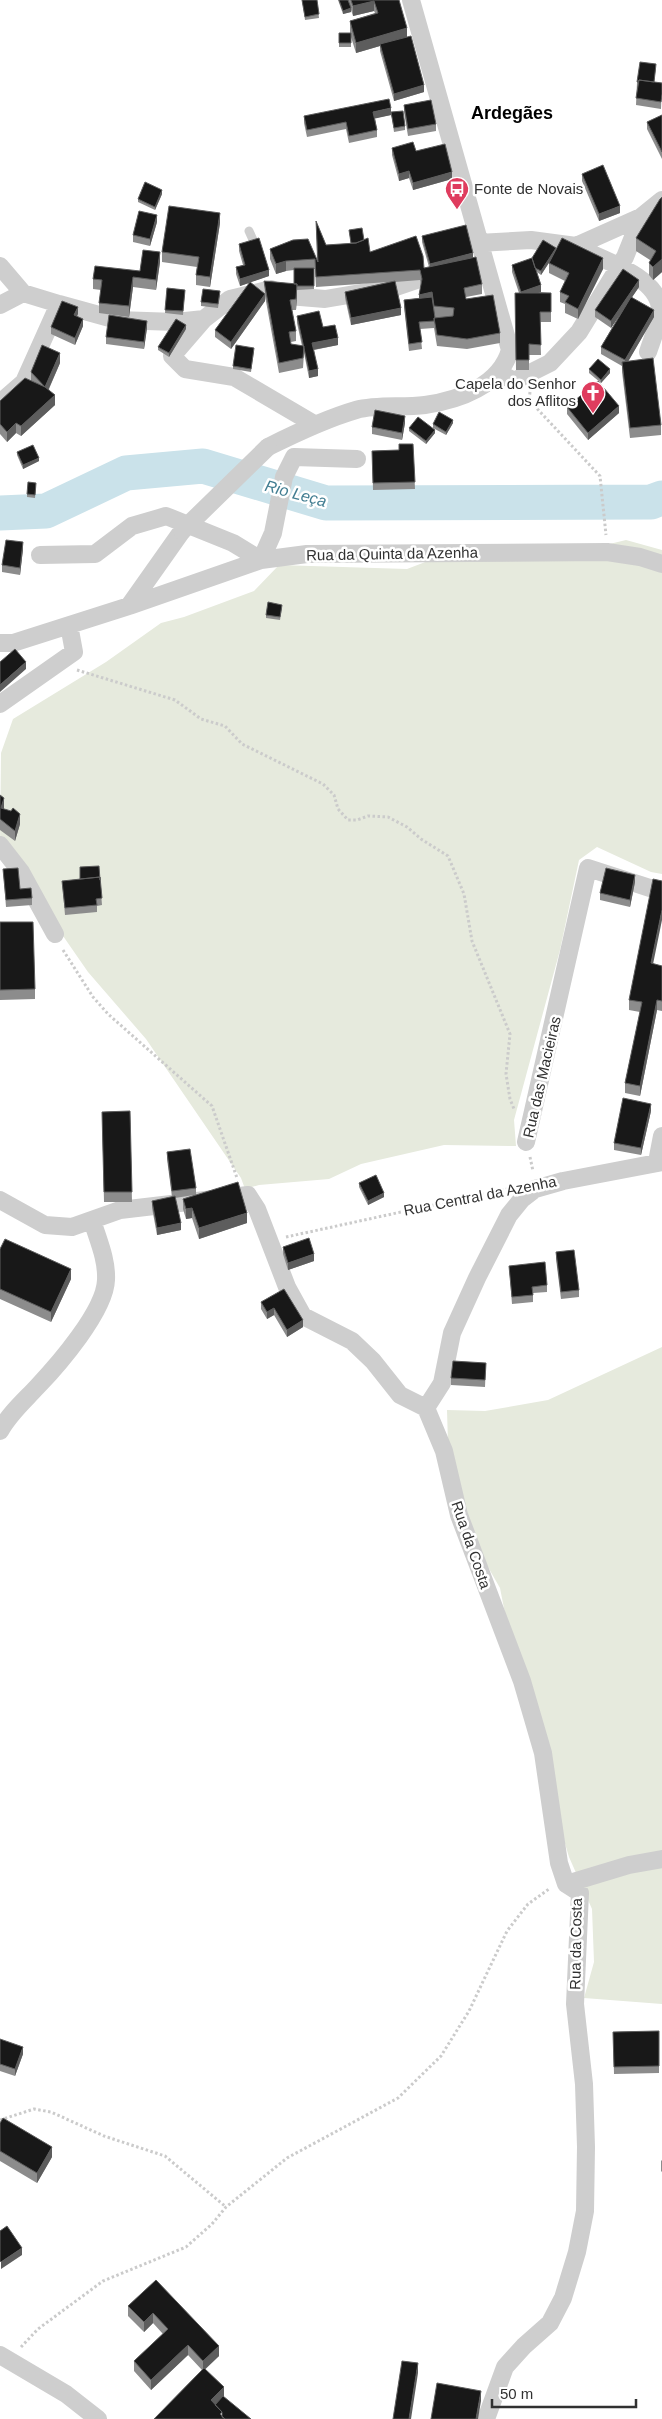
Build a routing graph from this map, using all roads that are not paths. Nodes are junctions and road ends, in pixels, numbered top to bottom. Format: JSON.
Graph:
{"nodes":[{"id":1,"x":411,"y":0,"type":"edge"},
{"id":2,"x":662,"y":200,"type":"edge"},
{"id":3,"x":641,"y":217,"type":"junction"},
{"id":4,"x":248,"y":230,"type":"dead end"},
{"id":5,"x":576,"y":246,"type":"junction"},
{"id":6,"x":481,"y":250,"type":"junction"},
{"id":7,"x":263,"y":263,"type":"edge"},
{"id":8,"x":0,"y":266,"type":"edge"},
{"id":9,"x":619,"y":266,"type":"junction"},
{"id":10,"x":23,"y":293,"type":"junction"},
{"id":11,"x":58,"y":304,"type":"junction"},
{"id":12,"x":0,"y":305,"type":"edge"},
{"id":13,"x":204,"y":319,"type":"junction"},
{"id":14,"x":648,"y":352,"type":"dead end"},
{"id":15,"x":499,"y":373,"type":"junction"},
{"id":16,"x":0,"y":404,"type":"edge"},
{"id":17,"x":314,"y":424,"type":"junction"},
{"id":18,"x":357,"y":459,"type":"dead end"},
{"id":19,"x":40,"y":555,"type":"dead end"},
{"id":20,"x":261,"y":560,"type":"junction"},
{"id":21,"x":662,"y":564,"type":"edge"},
{"id":22,"x":129,"y":606,"type":"junction"},
{"id":23,"x":69,"y":625,"type":"junction"},
{"id":24,"x":0,"y":643,"type":"edge"},
{"id":25,"x":0,"y":704,"type":"edge"},
{"id":26,"x":0,"y":845,"type":"edge"},
{"id":27,"x":662,"y":892,"type":"edge"},
{"id":28,"x":55,"y":934,"type":"road end"},
{"id":29,"x":662,"y":1136,"type":"edge"},
{"id":30,"x":526,"y":1142,"type":"road end"},
{"id":31,"x":660,"y":1162,"type":"edge"},
{"id":32,"x":0,"y":1200,"type":"edge"},
{"id":33,"x":92,"y":1220,"type":"junction"},
{"id":34,"x":426,"y":1408,"type":"junction"},
{"id":35,"x":0,"y":1431,"type":"edge"},
{"id":36,"x":662,"y":1859,"type":"edge"},
{"id":37,"x":566,"y":1884,"type":"junction"},
{"id":38,"x":4,"y":2357,"type":"edge"},
{"id":39,"x":98,"y":2419,"type":"edge"},
{"id":40,"x":486,"y":2419,"type":"edge"}],
"edges":[{"from":1,"to":6,"type":"street"},
{"from":2,"to":3,"type":"street"},
{"from":3,"to":5,"type":"street"},
{"from":3,"to":9,"type":"street"},
{"from":4,"to":7,"type":"lane"},
{"from":5,"to":6,"type":"street"},
{"from":5,"to":9,"type":"street"},
{"from":6,"to":13,"type":"street"},
{"from":6,"to":15,"type":"street"},
{"from":8,"to":10,"type":"street"},
{"from":9,"to":14,"type":"street"},
{"from":9,"to":15,"type":"street"},
{"from":10,"to":11,"type":"street"},
{"from":10,"to":12,"type":"street"},
{"from":11,"to":13,"type":"street"},
{"from":11,"to":16,"type":"street"},
{"from":13,"to":17,"type":"street"},
{"from":15,"to":17,"type":"street"},
{"from":17,"to":22,"type":"street","bridge":true},
{"from":18,"to":20,"type":"street"},
{"from":19,"to":20,"type":"street"},
{"from":20,"to":21,"type":"street","name":"Rua da Quinta da Azenha"},
{"from":20,"to":22,"type":"street","name":"Rua da Quinta da Azenha"},
{"from":22,"to":23,"type":"street","name":"Rua da Quinta da Azenha"},
{"from":23,"to":24,"type":"street","name":"Rua da Quinta da Azenha"},
{"from":23,"to":25,"type":"street"},
{"from":26,"to":28,"type":"street"},
{"from":27,"to":30,"type":"street","name":"Rua das Macieiras"},
{"from":29,"to":31,"type":"street"},
{"from":31,"to":34,"type":"street","name":"Rua Central da Azenha"},
{"from":32,"to":33,"type":"street"},
{"from":33,"to":34,"type":"street"},
{"from":33,"to":35,"type":"street"},
{"from":34,"to":37,"type":"street","name":"Rua da Costa"},
{"from":36,"to":37,"type":"street"},
{"from":37,"to":40,"type":"street","name":"Rua da Costa"},
{"from":38,"to":39,"type":"street"}]}
